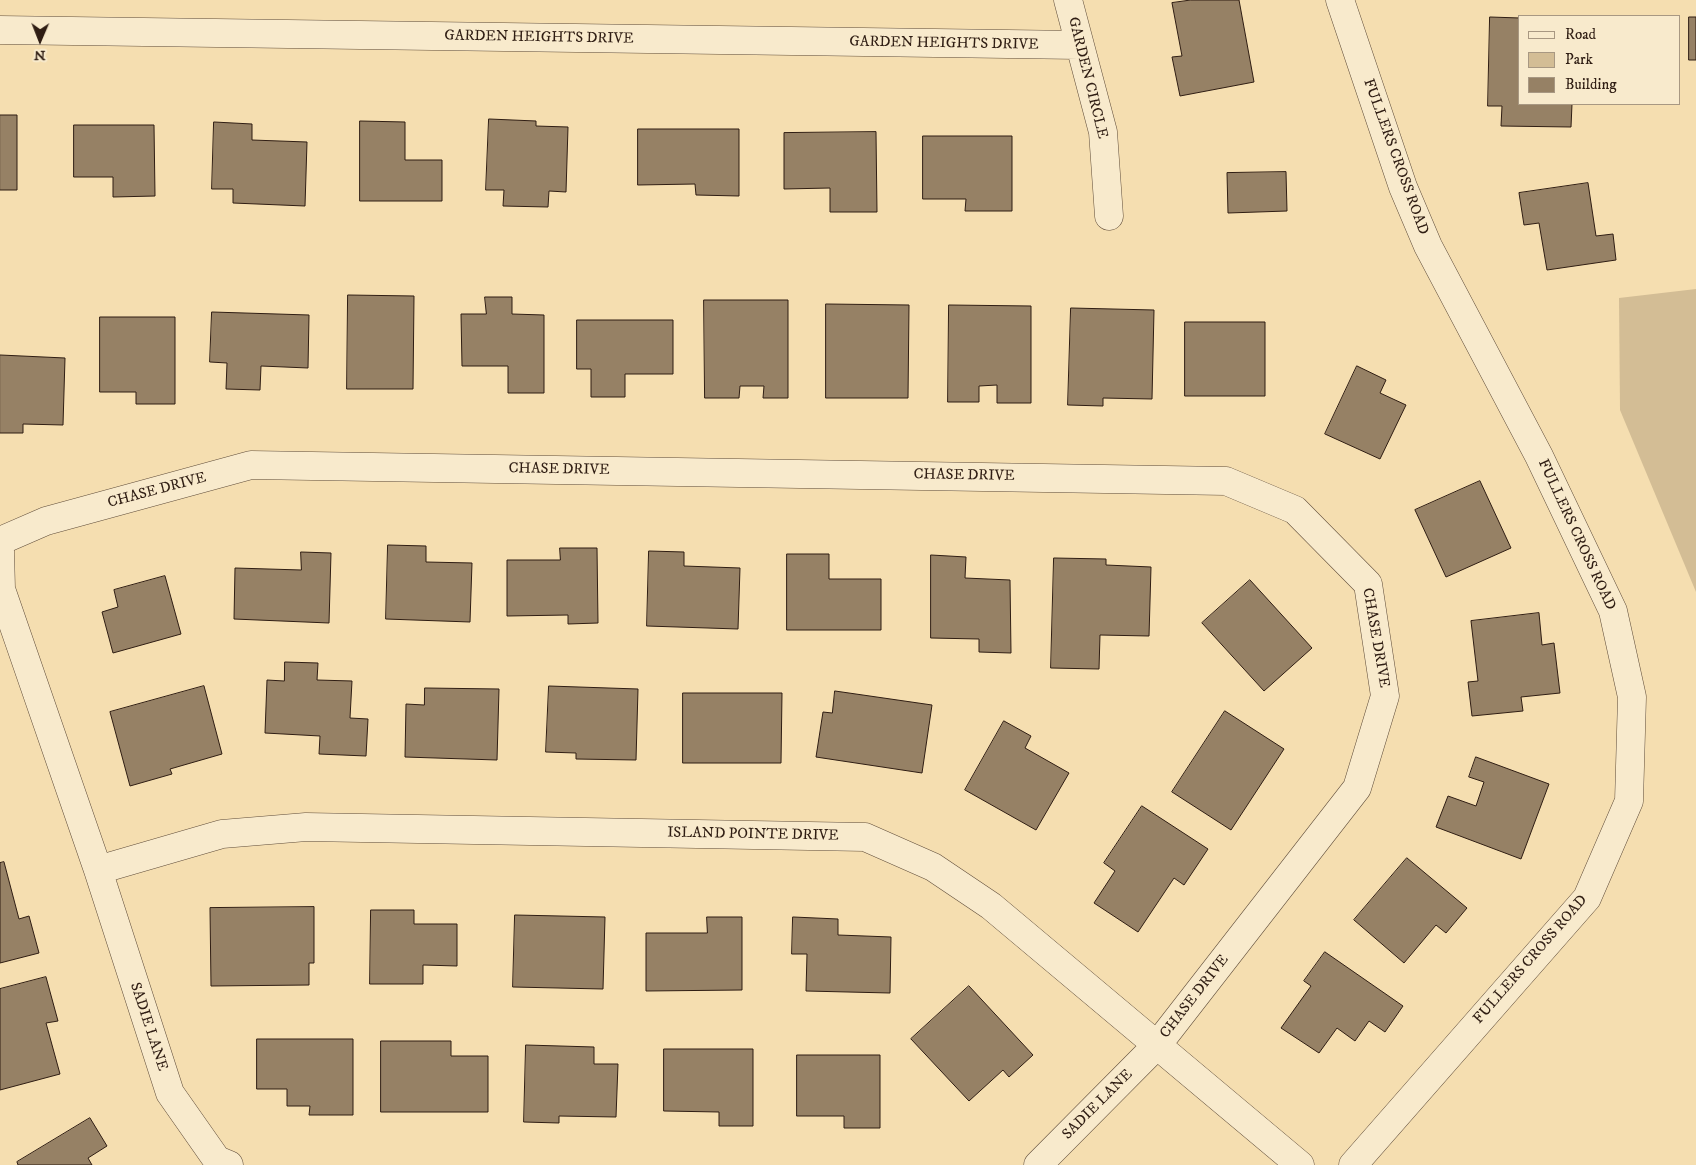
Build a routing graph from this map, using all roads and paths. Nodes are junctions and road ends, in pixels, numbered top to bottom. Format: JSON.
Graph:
{"nodes":[{"id":1,"x":1068,"y":0,"type":"edge"},
{"id":2,"x":1340,"y":0,"type":"edge"},
{"id":3,"x":0,"y":30,"type":"edge"},
{"id":4,"x":1079,"y":46,"type":"junction"},
{"id":5,"x":1109,"y":216,"type":"dead end"},
{"id":6,"x":0,"y":541,"type":"edge"},
{"id":7,"x":0,"y":551,"type":"edge"},
{"id":8,"x":98,"y":870,"type":"junction"},
{"id":9,"x":1158,"y":1044,"type":"junction"},
{"id":10,"x":229,"y":1165,"type":"edge"},
{"id":11,"x":1038,"y":1165,"type":"edge"},
{"id":12,"x":1300,"y":1165,"type":"edge"},
{"id":13,"x":1353,"y":1165,"type":"edge"}],
"edges":[{"from":1,"to":4,"type":"street","name":"GARDEN CIRCLE"},
{"from":2,"to":13,"type":"street","name":"FULLERS CROSS ROAD"},
{"from":3,"to":4,"type":"street","name":"GARDEN HEIGHTS DRIVE"},
{"from":4,"to":5,"type":"street","name":"GARDEN CIRCLE"},
{"from":6,"to":9,"type":"street","name":"CHASE DRIVE"},
{"from":7,"to":8,"type":"street"},
{"from":8,"to":9,"type":"street","name":"ISLAND POINTE DRIVE"},
{"from":8,"to":10,"type":"street","name":"SADIE LANE"},
{"from":9,"to":11,"type":"street","name":"SADIE LANE"},
{"from":9,"to":12,"type":"street","name":"ISLAND POINTE DRIVE"}]}
